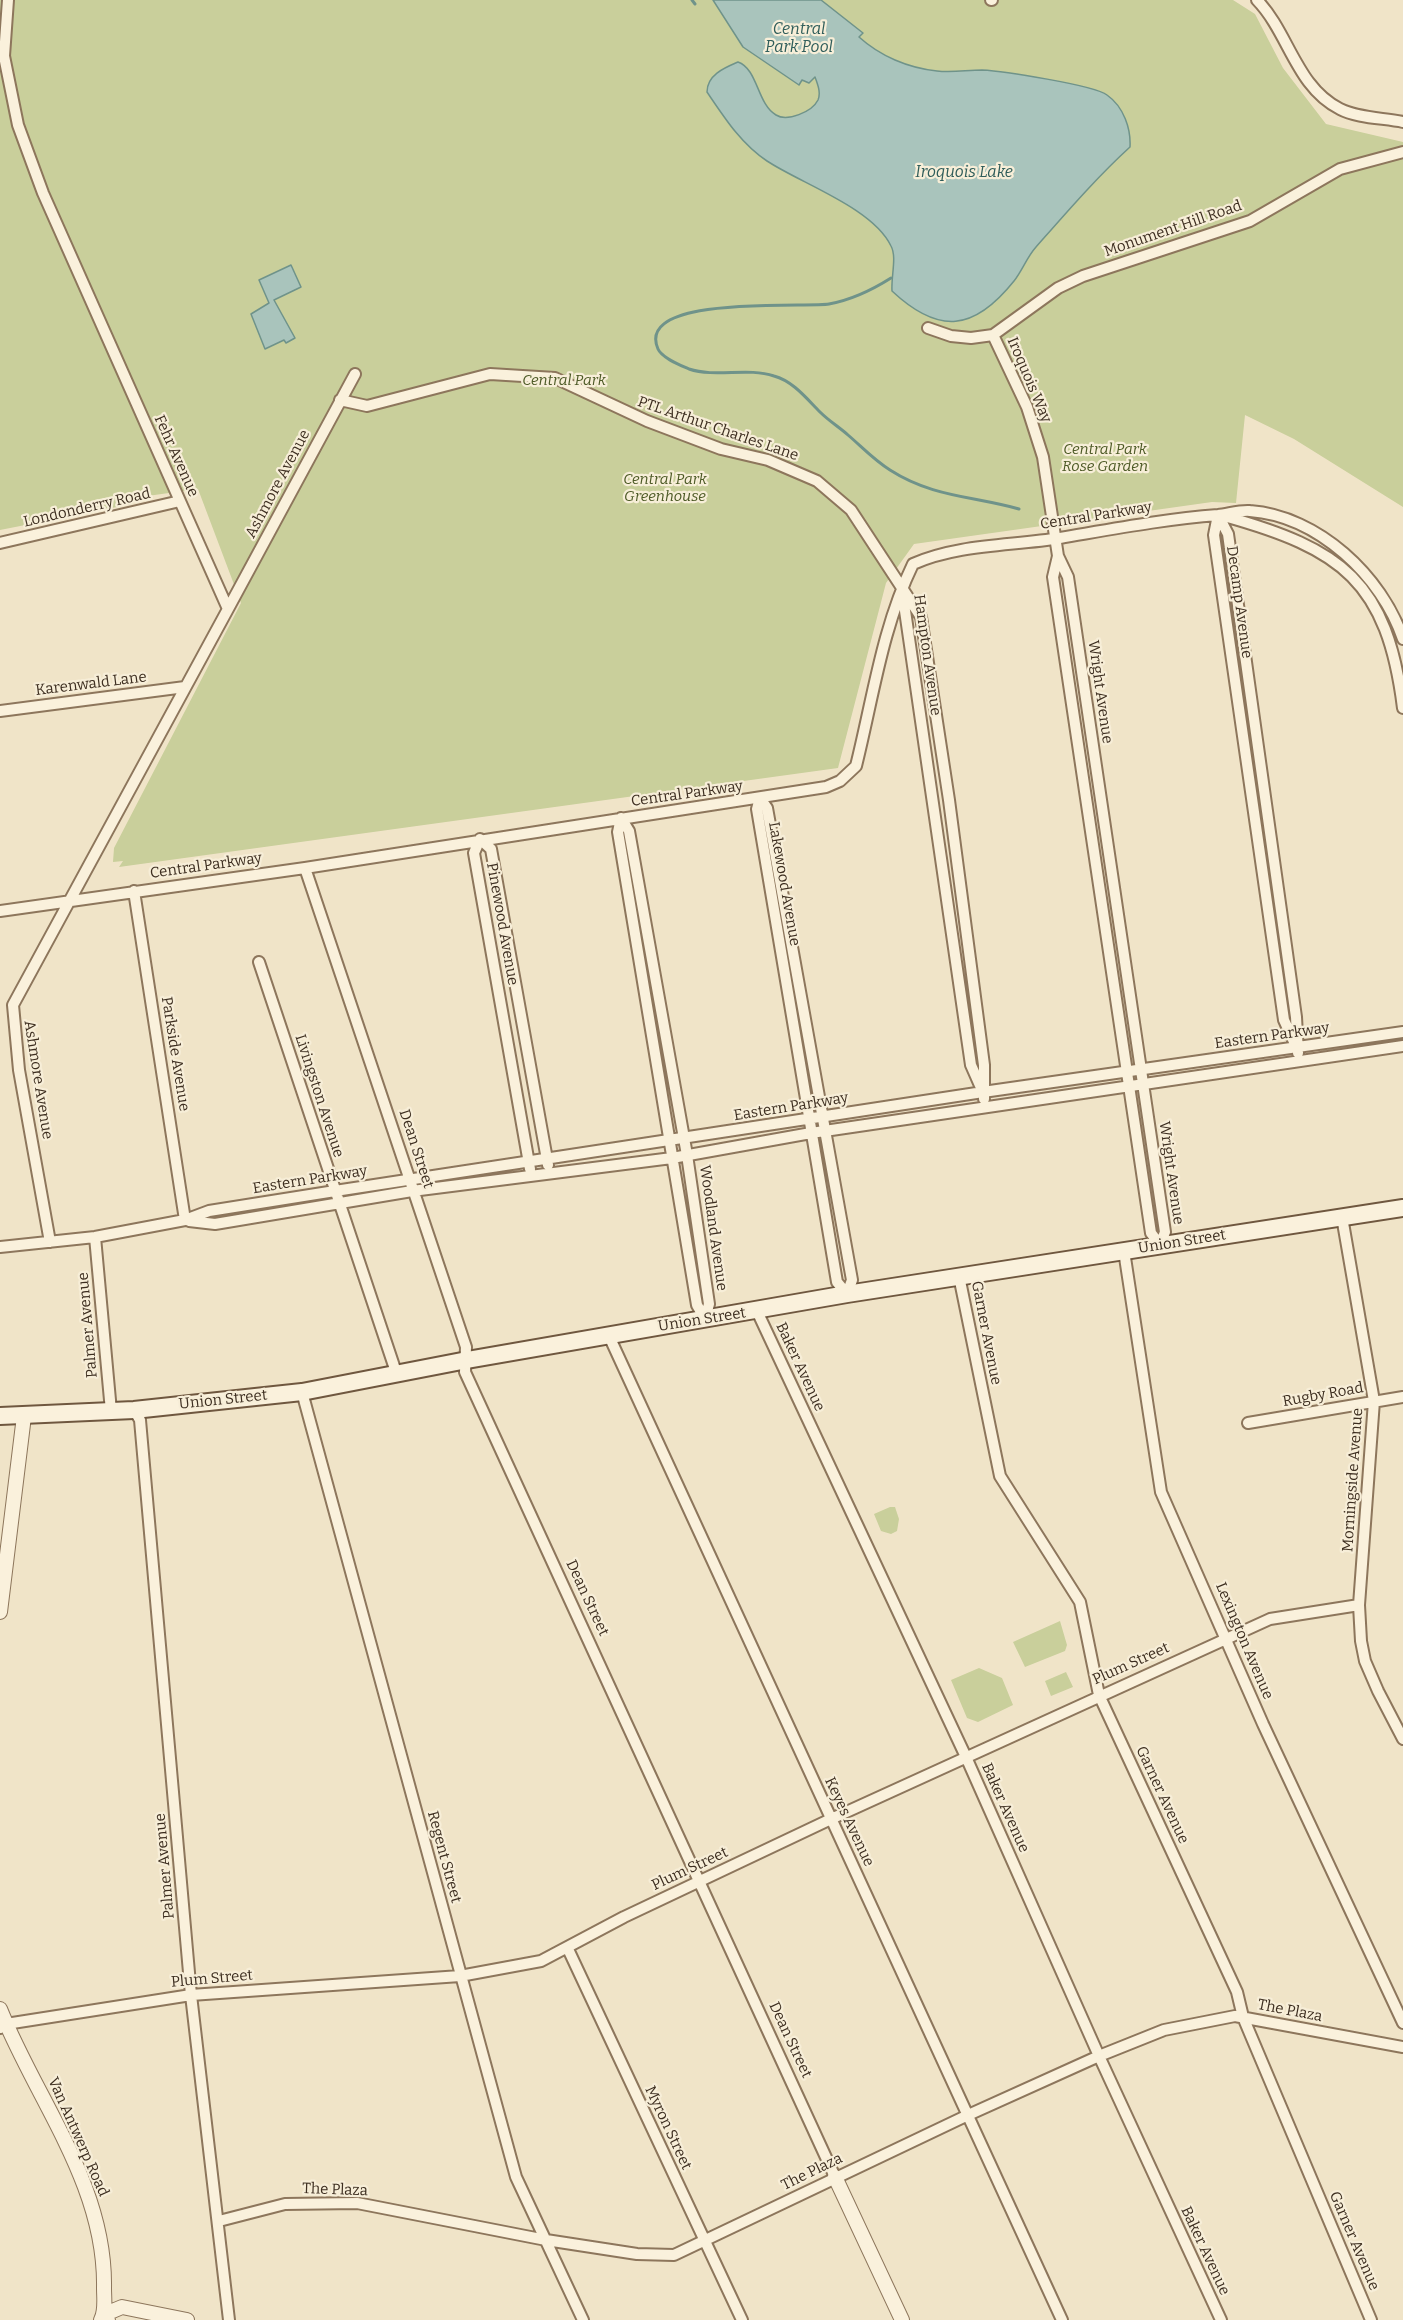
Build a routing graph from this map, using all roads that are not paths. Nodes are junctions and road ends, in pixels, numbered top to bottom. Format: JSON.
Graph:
{"nodes":[{"id":1,"x":8,"y":0,"type":"edge"},
{"id":2,"x":1257,"y":0,"type":"edge"},
{"id":3,"x":1403,"y":122,"type":"edge"},
{"id":4,"x":1403,"y":152,"type":"edge"},
{"id":5,"x":928,"y":328,"type":"dead end"},
{"id":6,"x":993,"y":335,"type":"junction"},
{"id":7,"x":355,"y":374,"type":"dead end"},
{"id":8,"x":340,"y":400,"type":"junction"},
{"id":9,"x":180,"y":501,"type":"junction"},
{"id":10,"x":1218,"y":515,"type":"junction"},
{"id":11,"x":1056,"y":538,"type":"junction"},
{"id":12,"x":0,"y":543,"type":"edge"},
{"id":13,"x":1058,"y":556,"type":"junction"},
{"id":14,"x":902,"y":587,"type":"junction"},
{"id":15,"x":228,"y":609,"type":"junction"},
{"id":16,"x":1403,"y":639,"type":"edge"},
{"id":17,"x":185,"y":687,"type":"junction"},
{"id":18,"x":1403,"y":708,"type":"edge"},
{"id":19,"x":0,"y":711,"type":"edge"},
{"id":20,"x":760,"y":798,"type":"junction"},
{"id":21,"x":621,"y":818,"type":"junction"},
{"id":22,"x":480,"y":839,"type":"junction"},
{"id":23,"x":305,"y":868,"type":"junction"},
{"id":24,"x":134,"y":891,"type":"junction"},
{"id":25,"x":70,"y":902,"type":"junction"},
{"id":26,"x":0,"y":911,"type":"edge"},
{"id":27,"x":259,"y":962,"type":"dead end"},
{"id":28,"x":1403,"y":1032,"type":"edge"},
{"id":29,"x":1403,"y":1046,"type":"edge"},
{"id":30,"x":1297,"y":1048,"type":"junction"},
{"id":31,"x":1300,"y":1060,"type":"junction"},
{"id":32,"x":1141,"y":1071,"type":"junction"},
{"id":33,"x":1127,"y":1073,"type":"junction"},
{"id":34,"x":1142,"y":1084,"type":"junction"},
{"id":35,"x":1128,"y":1085,"type":"junction"},
{"id":36,"x":983,"y":1092,"type":"junction"},
{"id":37,"x":985,"y":1106,"type":"junction"},
{"id":38,"x":825,"y":1118,"type":"junction"},
{"id":39,"x":809,"y":1120,"type":"junction"},
{"id":40,"x":827,"y":1131,"type":"junction"},
{"id":41,"x":811,"y":1132,"type":"junction"},
{"id":42,"x":683,"y":1139,"type":"junction"},
{"id":43,"x":669,"y":1141,"type":"junction"},
{"id":44,"x":687,"y":1155,"type":"junction"},
{"id":45,"x":672,"y":1158,"type":"junction"},
{"id":46,"x":546,"y":1159,"type":"junction"},
{"id":47,"x":529,"y":1162,"type":"junction"},
{"id":48,"x":550,"y":1173,"type":"junction"},
{"id":49,"x":531,"y":1175,"type":"junction"},
{"id":50,"x":411,"y":1186,"type":"junction"},
{"id":51,"x":335,"y":1191,"type":"junction"},
{"id":52,"x":340,"y":1203,"type":"junction"},
{"id":53,"x":1403,"y":1208,"type":"edge"},
{"id":54,"x":839,"y":1213,"type":"junction"},
{"id":55,"x":825,"y":1215,"type":"junction"},
{"id":56,"x":1342,"y":1217,"type":"junction"},
{"id":57,"x":185,"y":1220,"type":"junction"},
{"id":58,"x":95,"y":1237,"type":"junction"},
{"id":59,"x":50,"y":1242,"type":"junction"},
{"id":60,"x":1160,"y":1245,"type":"junction"},
{"id":61,"x":0,"y":1247,"type":"edge"},
{"id":62,"x":1124,"y":1251,"type":"junction"},
{"id":63,"x":959,"y":1276,"type":"junction"},
{"id":64,"x":847,"y":1294,"type":"junction"},
{"id":65,"x":757,"y":1311,"type":"junction"},
{"id":66,"x":705,"y":1319,"type":"junction"},
{"id":67,"x":609,"y":1336,"type":"junction"},
{"id":68,"x":466,"y":1360,"type":"junction"},
{"id":69,"x":397,"y":1375,"type":"junction"},
{"id":70,"x":302,"y":1392,"type":"junction"},
{"id":71,"x":1403,"y":1397,"type":"edge"},
{"id":72,"x":1374,"y":1401,"type":"junction"},
{"id":73,"x":134,"y":1410,"type":"junction"},
{"id":74,"x":111,"y":1411,"type":"junction"},
{"id":75,"x":0,"y":1416,"type":"edge"},
{"id":76,"x":24,"y":1416,"type":"junction"},
{"id":77,"x":1248,"y":1423,"type":"dead end"},
{"id":78,"x":1359,"y":1605,"type":"junction"},
{"id":79,"x":0,"y":1612,"type":"edge"},
{"id":80,"x":1227,"y":1638,"type":"junction"},
{"id":81,"x":1099,"y":1695,"type":"junction"},
{"id":82,"x":1403,"y":1739,"type":"edge"},
{"id":83,"x":966,"y":1757,"type":"junction"},
{"id":84,"x":831,"y":1819,"type":"junction"},
{"id":85,"x":699,"y":1882,"type":"junction"},
{"id":86,"x":568,"y":1949,"type":"junction"},
{"id":87,"x":460,"y":1976,"type":"junction"},
{"id":88,"x":191,"y":1995,"type":"junction"},
{"id":89,"x":0,"y":2009,"type":"edge"},
{"id":90,"x":1243,"y":2017,"type":"junction"},
{"id":91,"x":1403,"y":2023,"type":"edge"},
{"id":92,"x":3,"y":2026,"type":"edge"},
{"id":93,"x":1403,"y":2047,"type":"edge"},
{"id":94,"x":1099,"y":2056,"type":"junction"},
{"id":95,"x":966,"y":2116,"type":"junction"},
{"id":96,"x":835,"y":2177,"type":"junction"},
{"id":97,"x":219,"y":2221,"type":"junction"},
{"id":98,"x":546,"y":2240,"type":"junction"},
{"id":99,"x":705,"y":2242,"type":"junction"},
{"id":100,"x":104,"y":2318,"type":"edge"},
{"id":101,"x":187,"y":2320,"type":"edge"},
{"id":102,"x":229,"y":2320,"type":"edge"},
{"id":103,"x":583,"y":2320,"type":"edge"},
{"id":104,"x":742,"y":2320,"type":"edge"},
{"id":105,"x":902,"y":2320,"type":"edge"},
{"id":106,"x":1062,"y":2320,"type":"edge"},
{"id":107,"x":1221,"y":2320,"type":"edge"},
{"id":108,"x":1371,"y":2320,"type":"edge"}],
"edges":[{"from":1,"to":9,"type":"street","name":"Fehr Avenue"},
{"from":2,"to":3,"type":"street"},
{"from":4,"to":6,"type":"street","name":"Monument Hill Road"},
{"from":5,"to":6,"type":"street","name":"Iroquois Way"},
{"from":6,"to":11,"type":"street","name":"Iroquois Way"},
{"from":7,"to":8,"type":"street","name":"Ashmore Avenue"},
{"from":8,"to":14,"type":"street","name":"PTL Arthur Charles Lane"},
{"from":8,"to":15,"type":"street","name":"Ashmore Avenue"},
{"from":9,"to":12,"type":"street","name":"Londonderry Road"},
{"from":9,"to":15,"type":"street","name":"Fehr Avenue"},
{"from":10,"to":11,"type":"street","name":"Central Parkway"},
{"from":10,"to":16,"type":"street","name":"Central Parkway"},
{"from":10,"to":18,"type":"street","name":"Central Parkway"},
{"from":10,"to":30,"type":"street","name":"Decamp Avenue"},
{"from":11,"to":13,"type":"street","name":"Wright Avenue"},
{"from":11,"to":14,"type":"street","name":"Central Parkway"},
{"from":13,"to":32,"type":"street","name":"Wright Avenue"},
{"from":13,"to":33,"type":"street","name":"Wright Avenue"},
{"from":14,"to":20,"type":"street","name":"Central Parkway"},
{"from":14,"to":36,"type":"street","name":"Hampton Avenue"},
{"from":14,"to":36,"type":"street","name":"Hampton Avenue"},
{"from":15,"to":17,"type":"street"},
{"from":17,"to":19,"type":"street","name":"Karenwald Lane"},
{"from":17,"to":25,"type":"street"},
{"from":20,"to":21,"type":"street","name":"Central Parkway"},
{"from":20,"to":38,"type":"street","name":"Lakewood Avenue"},
{"from":20,"to":39,"type":"street","name":"Lakewood Avenue"},
{"from":21,"to":22,"type":"street","name":"Central Parkway"},
{"from":21,"to":42,"type":"street","name":"Woodland Avenue"},
{"from":21,"to":43,"type":"street","name":"Woodland Avenue"},
{"from":22,"to":23,"type":"street","name":"Central Parkway"},
{"from":22,"to":46,"type":"street","name":"Pinewood Avenue"},
{"from":22,"to":47,"type":"street","name":"Pinewood Avenue"},
{"from":23,"to":24,"type":"street","name":"Central Parkway"},
{"from":23,"to":50,"type":"street","name":"Dean Street"},
{"from":24,"to":25,"type":"street","name":"Central Parkway"},
{"from":24,"to":57,"type":"street","name":"Parkside Avenue"},
{"from":25,"to":26,"type":"street","name":"Central Parkway"},
{"from":25,"to":59,"type":"street","name":"Ashmore Avenue"},
{"from":27,"to":51,"type":"street","name":"Livingston Avenue"},
{"from":28,"to":30,"type":"street","name":"Eastern Parkway"},
{"from":29,"to":31,"type":"street","name":"Eastern Parkway"},
{"from":30,"to":31,"type":"street","name":"Decamp Avenue"},
{"from":30,"to":32,"type":"street","name":"Eastern Parkway"},
{"from":31,"to":34,"type":"street","name":"Eastern Parkway"},
{"from":32,"to":33,"type":"street","name":"Eastern Parkway"},
{"from":32,"to":34,"type":"street","name":"Wright Avenue"},
{"from":33,"to":35,"type":"street","name":"Wright Avenue"},
{"from":33,"to":36,"type":"street","name":"Eastern Parkway"},
{"from":34,"to":35,"type":"street","name":"Eastern Parkway"},
{"from":34,"to":60,"type":"street","name":"Wright Avenue"},
{"from":35,"to":37,"type":"street","name":"Eastern Parkway"},
{"from":35,"to":60,"type":"street","name":"Wright Avenue"},
{"from":36,"to":37,"type":"street","name":"Hampton Avenue"},
{"from":36,"to":38,"type":"street","name":"Eastern Parkway"},
{"from":37,"to":40,"type":"street","name":"Eastern Parkway"},
{"from":38,"to":39,"type":"street","name":"Eastern Parkway"},
{"from":38,"to":40,"type":"street","name":"Lakewood Avenue"},
{"from":39,"to":41,"type":"street","name":"Lakewood Avenue"},
{"from":39,"to":42,"type":"street","name":"Eastern Parkway"},
{"from":40,"to":41,"type":"street","name":"Eastern Parkway"},
{"from":40,"to":54,"type":"street","name":"Lakewood Avenue"},
{"from":41,"to":44,"type":"street","name":"Eastern Parkway"},
{"from":41,"to":55,"type":"street","name":"Lakewood Avenue"},
{"from":42,"to":43,"type":"street","name":"Eastern Parkway"},
{"from":42,"to":44,"type":"street","name":"Woodland Avenue"},
{"from":43,"to":45,"type":"street","name":"Woodland Avenue"},
{"from":43,"to":46,"type":"street","name":"Eastern Parkway"},
{"from":44,"to":45,"type":"street","name":"Eastern Parkway"},
{"from":44,"to":66,"type":"street","name":"Woodland Avenue"},
{"from":45,"to":48,"type":"street","name":"Eastern Parkway"},
{"from":45,"to":66,"type":"street","name":"Woodland Avenue"},
{"from":46,"to":47,"type":"street","name":"Eastern Parkway"},
{"from":46,"to":48,"type":"street","name":"Pinewood Avenue"},
{"from":47,"to":49,"type":"street","name":"Pinewood Avenue"},
{"from":47,"to":50,"type":"street","name":"Eastern Parkway"},
{"from":48,"to":49,"type":"street","name":"Eastern Parkway"},
{"from":49,"to":50,"type":"street","name":"Eastern Parkway"},
{"from":50,"to":51,"type":"street","name":"Eastern Parkway"},
{"from":50,"to":52,"type":"street","name":"Eastern Parkway"},
{"from":50,"to":68,"type":"street","name":"Dean Street"},
{"from":51,"to":52,"type":"street","name":"Livingston Avenue"},
{"from":51,"to":57,"type":"street","name":"Eastern Parkway"},
{"from":52,"to":57,"type":"street","name":"Eastern Parkway"},
{"from":52,"to":69,"type":"street","name":"Livingston Avenue"},
{"from":53,"to":56,"type":"main road","name":"Union Street"},
{"from":54,"to":55,"type":"street"},
{"from":54,"to":64,"type":"street","name":"Lakewood Avenue"},
{"from":55,"to":64,"type":"street","name":"Lakewood Avenue"},
{"from":56,"to":60,"type":"main road","name":"Union Street"},
{"from":56,"to":72,"type":"street","name":"Morningside Avenue"},
{"from":57,"to":58,"type":"street","name":"Eastern Parkway"},
{"from":58,"to":59,"type":"street","name":"Eastern Parkway"},
{"from":58,"to":74,"type":"street","name":"Palmer Avenue"},
{"from":59,"to":61,"type":"street","name":"Eastern Parkway"},
{"from":60,"to":62,"type":"main road","name":"Union Street"},
{"from":62,"to":63,"type":"main road","name":"Union Street"},
{"from":62,"to":80,"type":"street","name":"Lexington Avenue"},
{"from":63,"to":64,"type":"main road","name":"Union Street"},
{"from":63,"to":81,"type":"street","name":"Garner Avenue"},
{"from":64,"to":65,"type":"main road","name":"Union Street"},
{"from":65,"to":66,"type":"main road","name":"Union Street"},
{"from":65,"to":83,"type":"street","name":"Baker Avenue"},
{"from":66,"to":67,"type":"main road","name":"Union Street"},
{"from":67,"to":68,"type":"main road","name":"Union Street"},
{"from":67,"to":84,"type":"street","name":"Keyes Avenue"},
{"from":68,"to":69,"type":"main road","name":"Union Street"},
{"from":68,"to":85,"type":"street","name":"Dean Street"},
{"from":69,"to":70,"type":"main road","name":"Union Street"},
{"from":70,"to":73,"type":"main road","name":"Union Street"},
{"from":70,"to":87,"type":"street","name":"Regent Street"},
{"from":71,"to":72,"type":"street","name":"Rugby Road"},
{"from":72,"to":77,"type":"street","name":"Rugby Road"},
{"from":72,"to":78,"type":"street","name":"Morningside Avenue"},
{"from":73,"to":74,"type":"main road","name":"Union Street"},
{"from":73,"to":88,"type":"street","name":"Palmer Avenue"},
{"from":74,"to":76,"type":"main road","name":"Union Street"},
{"from":75,"to":76,"type":"main road","name":"Union Street"},
{"from":76,"to":79,"type":"street"},
{"from":78,"to":80,"type":"street","name":"Plum Street"},
{"from":78,"to":82,"type":"street","name":"Morningside Avenue"},
{"from":80,"to":81,"type":"street","name":"Plum Street"},
{"from":80,"to":91,"type":"street","name":"Lexington Avenue"},
{"from":81,"to":83,"type":"street","name":"Plum Street"},
{"from":81,"to":90,"type":"street","name":"Garner Avenue"},
{"from":83,"to":84,"type":"street","name":"Plum Street"},
{"from":83,"to":94,"type":"street","name":"Baker Avenue"},
{"from":84,"to":85,"type":"street","name":"Plum Street"},
{"from":84,"to":95,"type":"street","name":"Keyes Avenue"},
{"from":85,"to":86,"type":"street","name":"Plum Street"},
{"from":85,"to":96,"type":"street","name":"Dean Street"},
{"from":86,"to":87,"type":"street","name":"Plum Street"},
{"from":86,"to":99,"type":"street","name":"Myron Street"},
{"from":87,"to":88,"type":"street","name":"Plum Street"},
{"from":87,"to":98,"type":"street","name":"Regent Street"},
{"from":88,"to":92,"type":"street","name":"Plum Street"},
{"from":88,"to":97,"type":"street","name":"Palmer Avenue"},
{"from":89,"to":92,"type":"street","name":"Van Antwerp Road"},
{"from":90,"to":93,"type":"street","name":"The Plaza"},
{"from":90,"to":94,"type":"street","name":"The Plaza"},
{"from":90,"to":108,"type":"street","name":"Garner Avenue"},
{"from":92,"to":100,"type":"street","name":"Van Antwerp Road"},
{"from":94,"to":95,"type":"street","name":"The Plaza"},
{"from":94,"to":107,"type":"street","name":"Baker Avenue"},
{"from":95,"to":96,"type":"street","name":"The Plaza"},
{"from":95,"to":106,"type":"street","name":"Keyes Avenue"},
{"from":96,"to":99,"type":"street","name":"The Plaza"},
{"from":96,"to":105,"type":"street","name":"Dean Street"},
{"from":97,"to":98,"type":"street","name":"The Plaza"},
{"from":97,"to":102,"type":"street","name":"Palmer Avenue"},
{"from":98,"to":99,"type":"street","name":"The Plaza"},
{"from":98,"to":103,"type":"street","name":"Regent Street"},
{"from":99,"to":104,"type":"street","name":"Myron Street"},
{"from":100,"to":101,"type":"street"}]}
